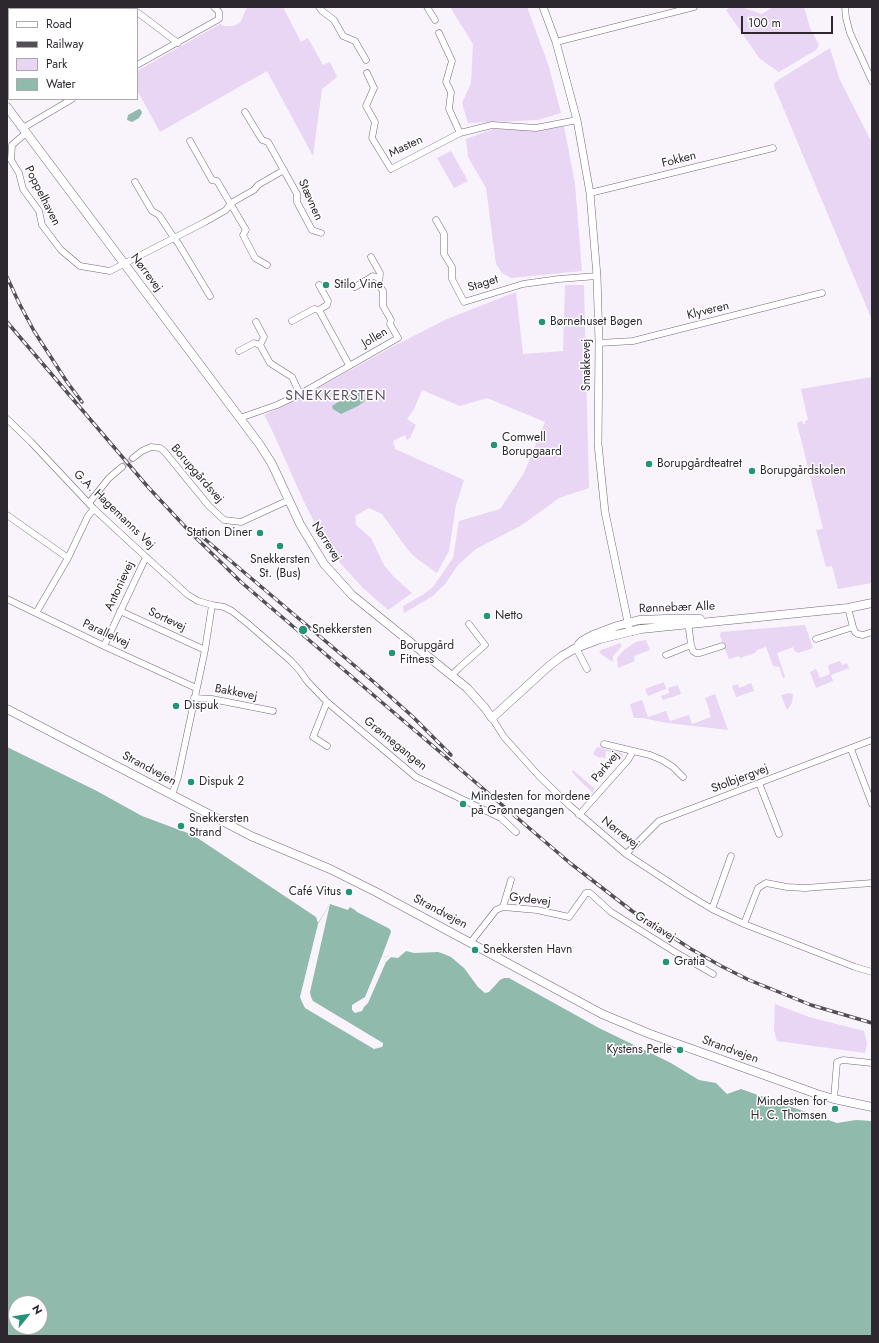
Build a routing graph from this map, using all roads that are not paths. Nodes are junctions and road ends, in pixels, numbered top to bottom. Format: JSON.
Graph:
{"nodes":[{"id":1,"x":214,"y":7,"type":"edge"},
{"id":2,"x":319,"y":7,"type":"edge"},
{"id":3,"x":427,"y":7,"type":"edge"},
{"id":4,"x":543,"y":7,"type":"edge"},
{"id":5,"x":694,"y":7,"type":"edge"},
{"id":6,"x":845,"y":7,"type":"edge"},
{"id":7,"x":138,"y":13,"type":"edge"},
{"id":8,"x":435,"y":20,"type":"dead end"},
{"id":9,"x":439,"y":32,"type":"dead end"},
{"id":10,"x":556,"y":42,"type":"junction"},
{"id":11,"x":178,"y":43,"type":"junction"},
{"id":12,"x":366,"y":60,"type":"dead end"},
{"id":13,"x":138,"y":64,"type":"edge"},
{"id":14,"x":367,"y":73,"type":"dead end"},
{"id":15,"x":872,"y":81,"type":"edge"},
{"id":16,"x":70,"y":100,"type":"edge"},
{"id":17,"x":7,"y":107,"type":"edge"},
{"id":18,"x":245,"y":112,"type":"dead end"},
{"id":19,"x":577,"y":120,"type":"junction"},
{"id":20,"x":25,"y":130,"type":"junction"},
{"id":21,"x":460,"y":133,"type":"junction"},
{"id":22,"x":190,"y":141,"type":"dead end"},
{"id":23,"x":773,"y":148,"type":"dead end"},
{"id":24,"x":284,"y":170,"type":"junction"},
{"id":25,"x":135,"y":182,"type":"dead end"},
{"id":26,"x":590,"y":193,"type":"junction"},
{"id":27,"x":231,"y":203,"type":"junction"},
{"id":28,"x":436,"y":220,"type":"dead end"},
{"id":29,"x":321,"y":233,"type":"dead end"},
{"id":30,"x":174,"y":238,"type":"junction"},
{"id":31,"x":371,"y":257,"type":"dead end"},
{"id":32,"x":124,"y":264,"type":"junction"},
{"id":33,"x":267,"y":265,"type":"dead end"},
{"id":34,"x":597,"y":276,"type":"junction"},
{"id":35,"x":379,"y":278,"type":"junction"},
{"id":36,"x":319,"y":285,"type":"dead end"},
{"id":37,"x":355,"y":287,"type":"dead end"},
{"id":38,"x":822,"y":293,"type":"dead end"},
{"id":39,"x":210,"y":296,"type":"dead end"},
{"id":40,"x":319,"y":310,"type":"junction"},
{"id":41,"x":292,"y":321,"type":"dead end"},
{"id":42,"x":256,"y":322,"type":"dead end"},
{"id":43,"x":599,"y":343,"type":"junction"},
{"id":44,"x":260,"y":345,"type":"junction"},
{"id":45,"x":239,"y":351,"type":"dead end"},
{"id":46,"x":349,"y":365,"type":"junction"},
{"id":47,"x":300,"y":394,"type":"junction"},
{"id":48,"x":240,"y":418,"type":"junction"},
{"id":49,"x":7,"y":419,"type":"edge"},
{"id":50,"x":133,"y":458,"type":"tunnel mouth"},
{"id":51,"x":122,"y":467,"type":"tunnel mouth"},
{"id":52,"x":288,"y":500,"type":"junction"},
{"id":53,"x":89,"y":503,"type":"junction"},
{"id":54,"x":94,"y":509,"type":"junction"},
{"id":55,"x":7,"y":515,"type":"edge"},
{"id":56,"x":146,"y":557,"type":"junction"},
{"id":57,"x":68,"y":558,"type":"junction"},
{"id":58,"x":7,"y":599,"type":"edge"},
{"id":59,"x":872,"y":603,"type":"edge"},
{"id":60,"x":212,"y":605,"type":"junction"},
{"id":61,"x":848,"y":608,"type":"junction"},
{"id":62,"x":120,"y":611,"type":"junction"},
{"id":63,"x":36,"y":613,"type":"junction"},
{"id":64,"x":688,"y":622,"type":"junction"},
{"id":65,"x":628,"y":623,"type":"junction"},
{"id":66,"x":469,"y":624,"type":"dead end"},
{"id":67,"x":853,"y":627,"type":"junction"},
{"id":68,"x":630,"y":632,"type":"junction"},
{"id":69,"x":872,"y":632,"type":"edge"},
{"id":70,"x":816,"y":639,"type":"dead end"},
{"id":71,"x":104,"y":646,"type":"junction"},
{"id":72,"x":691,"y":646,"type":"junction"},
{"id":73,"x":722,"y":646,"type":"dead end"},
{"id":74,"x":576,"y":648,"type":"junction"},
{"id":75,"x":205,"y":650,"type":"junction"},
{"id":76,"x":666,"y":655,"type":"dead end"},
{"id":77,"x":587,"y":670,"type":"dead end"},
{"id":78,"x":452,"y":676,"type":"junction"},
{"id":79,"x":307,"y":681,"type":"joint"},
{"id":80,"x":196,"y":688,"type":"junction"},
{"id":81,"x":194,"y":698,"type":"junction"},
{"id":82,"x":327,"y":702,"type":"junction"},
{"id":83,"x":7,"y":709,"type":"edge"},
{"id":84,"x":273,"y":711,"type":"dead end"},
{"id":85,"x":492,"y":718,"type":"junction"},
{"id":86,"x":872,"y":740,"type":"edge"},
{"id":87,"x":604,"y":744,"type":"dead end"},
{"id":88,"x":327,"y":746,"type":"dead end"},
{"id":89,"x":851,"y":749,"type":"junction"},
{"id":90,"x":632,"y":751,"type":"junction"},
{"id":91,"x":683,"y":777,"type":"dead end"},
{"id":92,"x":759,"y":783,"type":"junction"},
{"id":93,"x":172,"y":795,"type":"junction"},
{"id":94,"x":872,"y":804,"type":"edge"},
{"id":95,"x":579,"y":815,"type":"junction"},
{"id":96,"x":516,"y":832,"type":"dead end"},
{"id":97,"x":779,"y":834,"type":"dead end"},
{"id":98,"x":626,"y":854,"type":"junction"},
{"id":99,"x":731,"y":856,"type":"dead end"},
{"id":100,"x":511,"y":880,"type":"dead end"},
{"id":101,"x":872,"y":883,"type":"edge"},
{"id":102,"x":590,"y":893,"type":"joint"},
{"id":103,"x":502,"y":907,"type":"junction"},
{"id":104,"x":712,"y":909,"type":"junction"},
{"id":105,"x":744,"y":924,"type":"junction"},
{"id":106,"x":471,"y":942,"type":"junction"},
{"id":107,"x":872,"y":972,"type":"edge"},
{"id":108,"x":713,"y":974,"type":"dead end"},
{"id":109,"x":872,"y":1063,"type":"edge"},
{"id":110,"x":834,"y":1100,"type":"junction"},
{"id":111,"x":872,"y":1107,"type":"edge"}],
"edges":[{"from":1,"to":11,"type":"street"},
{"from":2,"to":12,"type":"street"},
{"from":3,"to":8,"type":"street"},
{"from":4,"to":10,"type":"street","name":"Smakkevej"},
{"from":5,"to":10,"type":"street"},
{"from":6,"to":15,"type":"street"},
{"from":7,"to":11,"type":"street"},
{"from":9,"to":21,"type":"street"},
{"from":10,"to":19,"type":"street","name":"Smakkevej"},
{"from":11,"to":13,"type":"street"},
{"from":14,"to":21,"type":"street","name":"Masten"},
{"from":16,"to":20,"type":"street","name":"Poppelhaven"},
{"from":17,"to":20,"type":"main road","name":"Nørrevej"},
{"from":18,"to":24,"type":"street","name":"Stævnen"},
{"from":19,"to":21,"type":"street","name":"Masten"},
{"from":19,"to":26,"type":"street","name":"Smakkevej"},
{"from":20,"to":32,"type":"main road","name":"Nørrevej"},
{"from":20,"to":32,"type":"street","name":"Poppelhaven"},
{"from":22,"to":27,"type":"street"},
{"from":23,"to":26,"type":"street","name":"Fokken"},
{"from":24,"to":27,"type":"street","name":"Stævnen"},
{"from":24,"to":29,"type":"street","name":"Stævnen"},
{"from":25,"to":30,"type":"street"},
{"from":26,"to":34,"type":"street","name":"Smakkevej"},
{"from":27,"to":30,"type":"street","name":"Stævnen"},
{"from":27,"to":33,"type":"street"},
{"from":28,"to":34,"type":"street","name":"Staget"},
{"from":30,"to":32,"type":"street","name":"Stævnen"},
{"from":30,"to":39,"type":"street"},
{"from":31,"to":35,"type":"street","name":"Jollen"},
{"from":32,"to":48,"type":"main road","name":"Nørrevej"},
{"from":34,"to":43,"type":"street","name":"Smakkevej"},
{"from":35,"to":37,"type":"street"},
{"from":35,"to":46,"type":"street","name":"Jollen"},
{"from":36,"to":40,"type":"street"},
{"from":38,"to":43,"type":"street","name":"Klyveren"},
{"from":40,"to":41,"type":"street"},
{"from":40,"to":46,"type":"street"},
{"from":42,"to":44,"type":"street"},
{"from":43,"to":65,"type":"street","name":"Smakkevej"},
{"from":44,"to":45,"type":"street"},
{"from":44,"to":47,"type":"street"},
{"from":46,"to":47,"type":"street","name":"Jollen"},
{"from":47,"to":48,"type":"street","name":"Jollen"},
{"from":48,"to":52,"type":"main road","name":"Nørrevej"},
{"from":49,"to":53,"type":"street","name":"G.A. Hagemanns Vej"},
{"from":50,"to":52,"type":"street","name":"Borupgårdsvej"},
{"from":51,"to":53,"type":"street"},
{"from":52,"to":78,"type":"main road","name":"Nørrevej"},
{"from":53,"to":54,"type":"street","name":"G.A. Hagemanns Vej"},
{"from":54,"to":56,"type":"street","name":"G.A. Hagemanns Vej"},
{"from":54,"to":57,"type":"street"},
{"from":55,"to":57,"type":"street"},
{"from":56,"to":60,"type":"street","name":"G.A. Hagemanns Vej"},
{"from":56,"to":62,"type":"street","name":"Antonievej"},
{"from":57,"to":63,"type":"street"},
{"from":58,"to":63,"type":"street","name":"Parallelvej"},
{"from":59,"to":61,"type":"main road","name":"Rønnebær Alle"},
{"from":60,"to":75,"type":"street"},
{"from":60,"to":79,"type":"street","name":"G.A. Hagemanns Vej"},
{"from":61,"to":64,"type":"main road","name":"Rønnebær Alle"},
{"from":61,"to":67,"type":"street"},
{"from":62,"to":71,"type":"street","name":"Antonievej"},
{"from":62,"to":75,"type":"street","name":"Sortevej"},
{"from":63,"to":71,"type":"street","name":"Parallelvej"},
{"from":64,"to":65,"type":"main road","name":"Rønnebær Alle"},
{"from":64,"to":68,"type":"main road","name":"Rønnebær Alle"},
{"from":64,"to":72,"type":"street"},
{"from":65,"to":68,"type":"street","name":"Smakkevej"},
{"from":65,"to":74,"type":"main road","name":"Rønnebær Alle"},
{"from":66,"to":78,"type":"street"},
{"from":67,"to":69,"type":"street"},
{"from":67,"to":70,"type":"street"},
{"from":68,"to":74,"type":"main road","name":"Rønnebær Alle"},
{"from":71,"to":80,"type":"street","name":"Parallelvej"},
{"from":72,"to":73,"type":"street"},
{"from":72,"to":76,"type":"street"},
{"from":74,"to":77,"type":"street"},
{"from":74,"to":85,"type":"main road","name":"Rønnebær Alle"},
{"from":75,"to":80,"type":"street"},
{"from":78,"to":85,"type":"main road","name":"Nørrevej"},
{"from":79,"to":82,"type":"street","name":"Grønnegangen"},
{"from":80,"to":81,"type":"street"},
{"from":81,"to":84,"type":"street","name":"Bakkevej"},
{"from":81,"to":93,"type":"street"},
{"from":82,"to":88,"type":"street"},
{"from":82,"to":96,"type":"street","name":"Grønnegangen"},
{"from":83,"to":93,"type":"main road","name":"Strandvejen"},
{"from":85,"to":95,"type":"street","name":"Nørrevej"},
{"from":86,"to":89,"type":"street","name":"Stolbjergvej"},
{"from":87,"to":90,"type":"street","name":"Parkvej"},
{"from":89,"to":92,"type":"street","name":"Stolbjergvej"},
{"from":89,"to":94,"type":"street"},
{"from":90,"to":91,"type":"street","name":"Parkvej"},
{"from":90,"to":95,"type":"street","name":"Parkvej"},
{"from":92,"to":97,"type":"street"},
{"from":92,"to":98,"type":"street","name":"Stolbjergvej"},
{"from":93,"to":106,"type":"main road","name":"Strandvejen"},
{"from":95,"to":98,"type":"street","name":"Nørrevej"},
{"from":98,"to":104,"type":"street","name":"Nørrevej"},
{"from":99,"to":104,"type":"street"},
{"from":100,"to":103,"type":"street"},
{"from":101,"to":105,"type":"street"},
{"from":102,"to":103,"type":"street","name":"Gydevej"},
{"from":102,"to":108,"type":"street","name":"Gratiavej"},
{"from":103,"to":106,"type":"street","name":"Gydevej"},
{"from":104,"to":105,"type":"street","name":"Nørrevej"},
{"from":105,"to":107,"type":"street","name":"Nørrevej"},
{"from":106,"to":110,"type":"main road","name":"Strandvejen"},
{"from":109,"to":110,"type":"street"},
{"from":110,"to":111,"type":"main road","name":"Strandvejen"}]}
